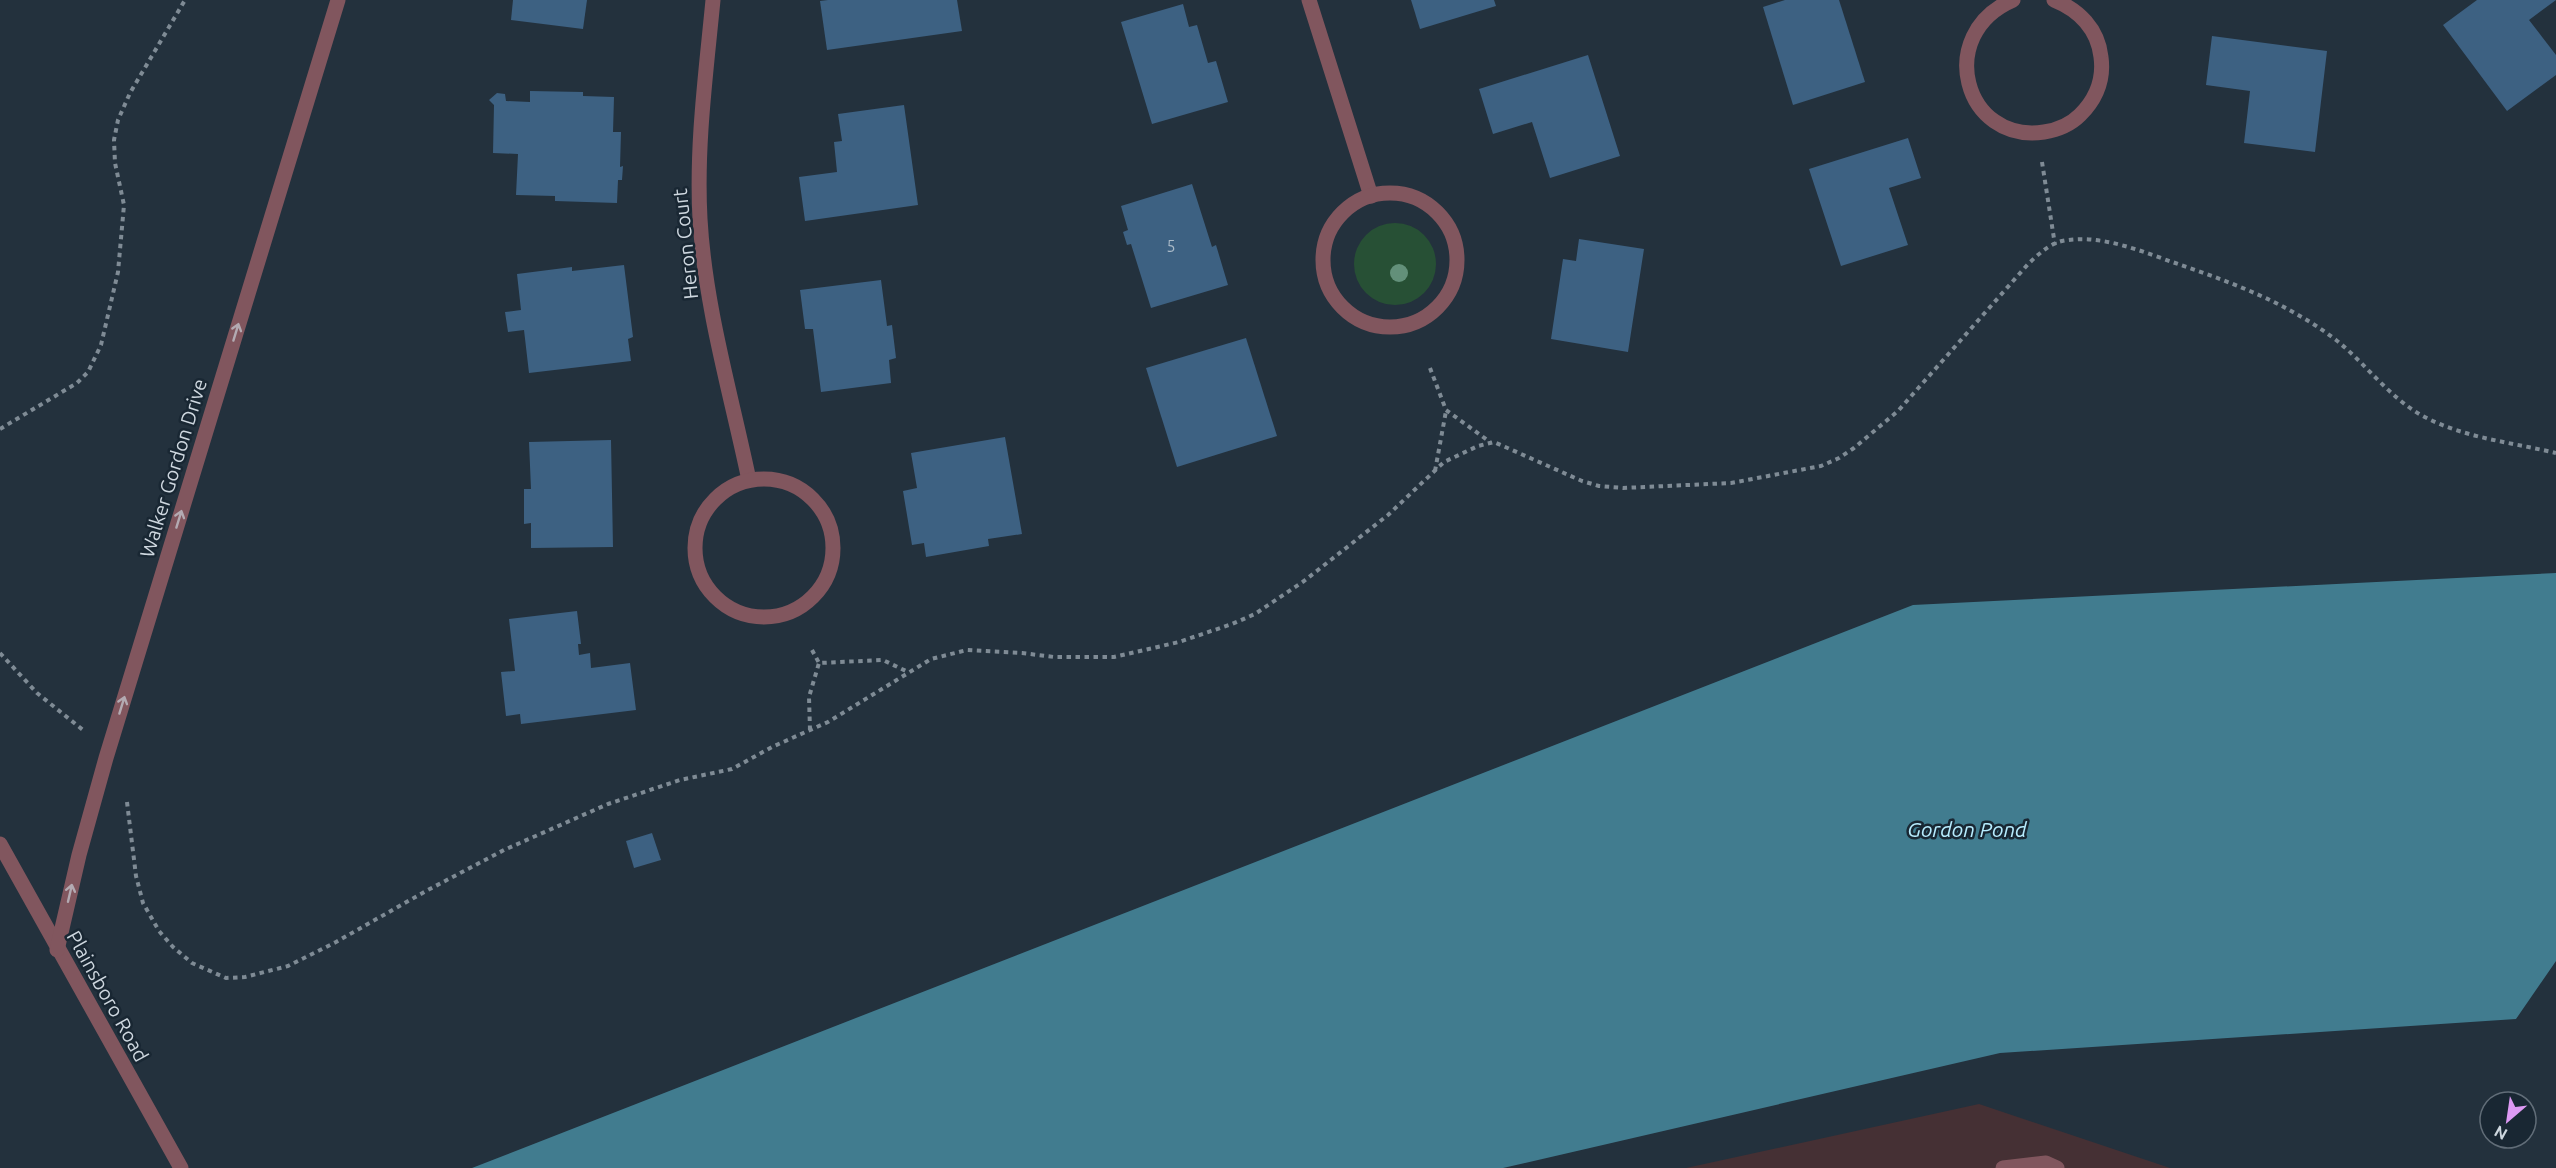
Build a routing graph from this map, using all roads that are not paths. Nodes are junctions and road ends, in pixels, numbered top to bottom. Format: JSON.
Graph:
{"nodes":[{"id":1,"x":338,"y":0,"type":"edge"},
{"id":2,"x":713,"y":0,"type":"edge"},
{"id":3,"x":1309,"y":0,"type":"edge"},
{"id":4,"x":2012,"y":0,"type":"edge"},
{"id":5,"x":2054,"y":0,"type":"edge"},
{"id":6,"x":1371,"y":196,"type":"junction"},
{"id":7,"x":749,"y":480,"type":"junction"},
{"id":8,"x":0,"y":844,"type":"edge"},
{"id":9,"x":57,"y":950,"type":"junction"},
{"id":10,"x":181,"y":1168,"type":"edge"},
{"id":11,"x":2003,"y":1168,"type":"edge"},
{"id":12,"x":2057,"y":1168,"type":"edge"}],
"edges":[{"from":9,"to":1,"type":"street","name":"Walker Gordon Drive","one_way":true},
{"from":2,"to":7,"type":"street","name":"Heron Court"},
{"from":3,"to":6,"type":"street"},
{"from":4,"to":5,"type":"street"},
{"from":6,"to":6,"type":"street"},
{"from":7,"to":7,"type":"street"},
{"from":8,"to":9,"type":"street","name":"Plainsboro Road"},
{"from":9,"to":10,"type":"street","name":"Plainsboro Road"},
{"from":11,"to":12,"type":"street"}]}
